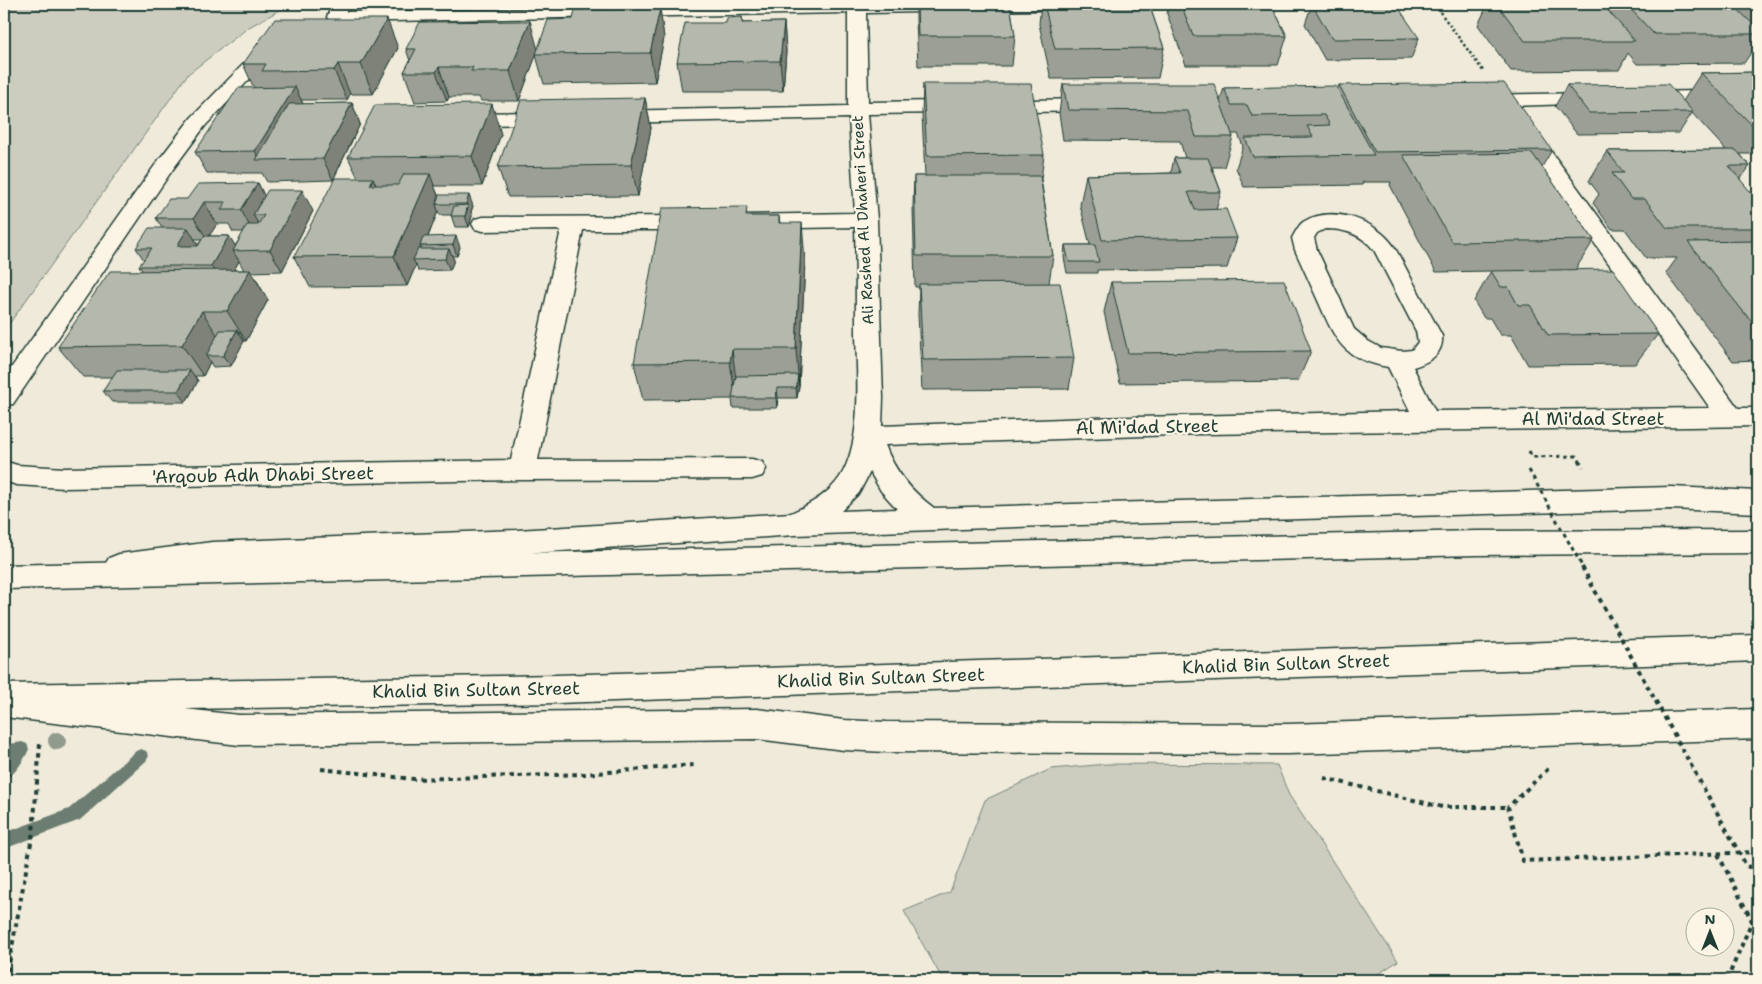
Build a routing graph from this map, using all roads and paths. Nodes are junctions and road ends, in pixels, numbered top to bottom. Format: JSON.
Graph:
{"nodes":[{"id":1,"x":1091,"y":4,"type":"edge"},
{"id":2,"x":1434,"y":4,"type":"edge"},
{"id":3,"x":857,"y":6,"type":"edge"},
{"id":4,"x":407,"y":10,"type":"edge"},
{"id":5,"x":332,"y":14,"type":"edge"},
{"id":6,"x":293,"y":32,"type":"edge"},
{"id":7,"x":1758,"y":96,"type":"edge"},
{"id":8,"x":1465,"y":101,"type":"edge"},
{"id":9,"x":1505,"y":101,"type":"junction"},
{"id":10,"x":1116,"y":105,"type":"edge"},
{"id":11,"x":858,"y":110,"type":"junction"},
{"id":12,"x":570,"y":117,"type":"edge"},
{"id":13,"x":590,"y":117,"type":"edge"},
{"id":14,"x":441,"y":120,"type":"edge"},
{"id":15,"x":866,"y":220,"type":"junction"},
{"id":16,"x":483,"y":224,"type":"dead end"},
{"id":17,"x":573,"y":225,"type":"junction"},
{"id":18,"x":1397,"y":360,"type":"junction"},
{"id":19,"x":4,"y":397,"type":"edge"},
{"id":20,"x":1758,"y":417,"type":"edge"},
{"id":21,"x":1731,"y":418,"type":"junction"},
{"id":22,"x":1427,"y":420,"type":"junction"},
{"id":23,"x":868,"y":436,"type":"junction"},
{"id":24,"x":1525,"y":444,"type":"dead end"},
{"id":25,"x":752,"y":469,"type":"dead end"},
{"id":26,"x":1575,"y":469,"type":"dead end"},
{"id":27,"x":522,"y":470,"type":"junction"},
{"id":28,"x":1538,"y":470,"type":"dead end"},
{"id":29,"x":4,"y":471,"type":"edge"},
{"id":30,"x":1758,"y":502,"type":"edge"},
{"id":31,"x":928,"y":520,"type":"junction"},
{"id":32,"x":795,"y":524,"type":"junction"},
{"id":33,"x":1758,"y":542,"type":"edge"},
{"id":34,"x":46,"y":576,"type":"junction"},
{"id":35,"x":4,"y":578,"type":"edge"},
{"id":36,"x":1758,"y":648,"type":"edge"},
{"id":37,"x":4,"y":698,"type":"edge"},
{"id":38,"x":4,"y":703,"type":"edge"},
{"id":39,"x":1758,"y":724,"type":"edge"},
{"id":40,"x":40,"y":738,"type":"dead end"},
{"id":41,"x":704,"y":764,"type":"dead end"},
{"id":42,"x":1553,"y":764,"type":"dead end"},
{"id":43,"x":316,"y":768,"type":"dead end"},
{"id":44,"x":1321,"y":777,"type":"dead end"},
{"id":45,"x":1508,"y":807,"type":"junction"},
{"id":46,"x":1758,"y":852,"type":"edge"},
{"id":47,"x":1718,"y":854,"type":"junction"},
{"id":48,"x":1758,"y":866,"type":"edge"},
{"id":49,"x":1752,"y":921,"type":"junction"},
{"id":50,"x":1758,"y":921,"type":"edge"},
{"id":51,"x":6,"y":980,"type":"edge"},
{"id":52,"x":1727,"y":980,"type":"edge"}],
"edges":[{"from":1,"to":3,"type":"street"},
{"from":2,"to":9,"type":"path"},
{"from":3,"to":4,"type":"street"},
{"from":3,"to":11,"type":"street","name":"Ali Rashed Al Dhaheri Street"},
{"from":4,"to":5,"type":"street"},
{"from":6,"to":19,"type":"street"},
{"from":7,"to":9,"type":"street"},
{"from":8,"to":9,"type":"street"},
{"from":9,"to":21,"type":"street"},
{"from":10,"to":11,"type":"street"},
{"from":11,"to":13,"type":"street"},
{"from":11,"to":15,"type":"street","name":"Ali Rashed Al Dhaheri Street"},
{"from":12,"to":14,"type":"street"},
{"from":15,"to":17,"type":"street"},
{"from":15,"to":23,"type":"street","name":"Ali Rashed Al Dhaheri Street"},
{"from":16,"to":17,"type":"street"},
{"from":17,"to":27,"type":"street"},
{"from":18,"to":18,"type":"street"},
{"from":18,"to":22,"type":"street"},
{"from":20,"to":21,"type":"street","name":"Al Mi'dad Street"},
{"from":21,"to":22,"type":"street","name":"Al Mi'dad Street"},
{"from":22,"to":23,"type":"street","name":"Al Mi'dad Street"},
{"from":23,"to":31,"type":"street"},
{"from":23,"to":32,"type":"street"},
{"from":24,"to":26,"type":"path"},
{"from":25,"to":27,"type":"street","name":"'Arqoub Adh Dhabi Street"},
{"from":27,"to":29,"type":"street","name":"'Arqoub Adh Dhabi Street"},
{"from":28,"to":48,"type":"path","bridge":true},
{"from":30,"to":31,"type":"street"},
{"from":31,"to":32,"type":"street"},
{"from":32,"to":34,"type":"street"},
{"from":33,"to":34,"type":"street"},
{"from":34,"to":35,"type":"street"},
{"from":36,"to":37,"type":"street","name":"Khalid Bin Sultan Street"},
{"from":38,"to":39,"type":"street"},
{"from":40,"to":51,"type":"path"},
{"from":41,"to":43,"type":"path"},
{"from":42,"to":45,"type":"path"},
{"from":44,"to":45,"type":"path"},
{"from":45,"to":47,"type":"path"},
{"from":46,"to":47,"type":"path"},
{"from":47,"to":49,"type":"path"},
{"from":49,"to":50,"type":"path"},
{"from":49,"to":52,"type":"path"}]}
